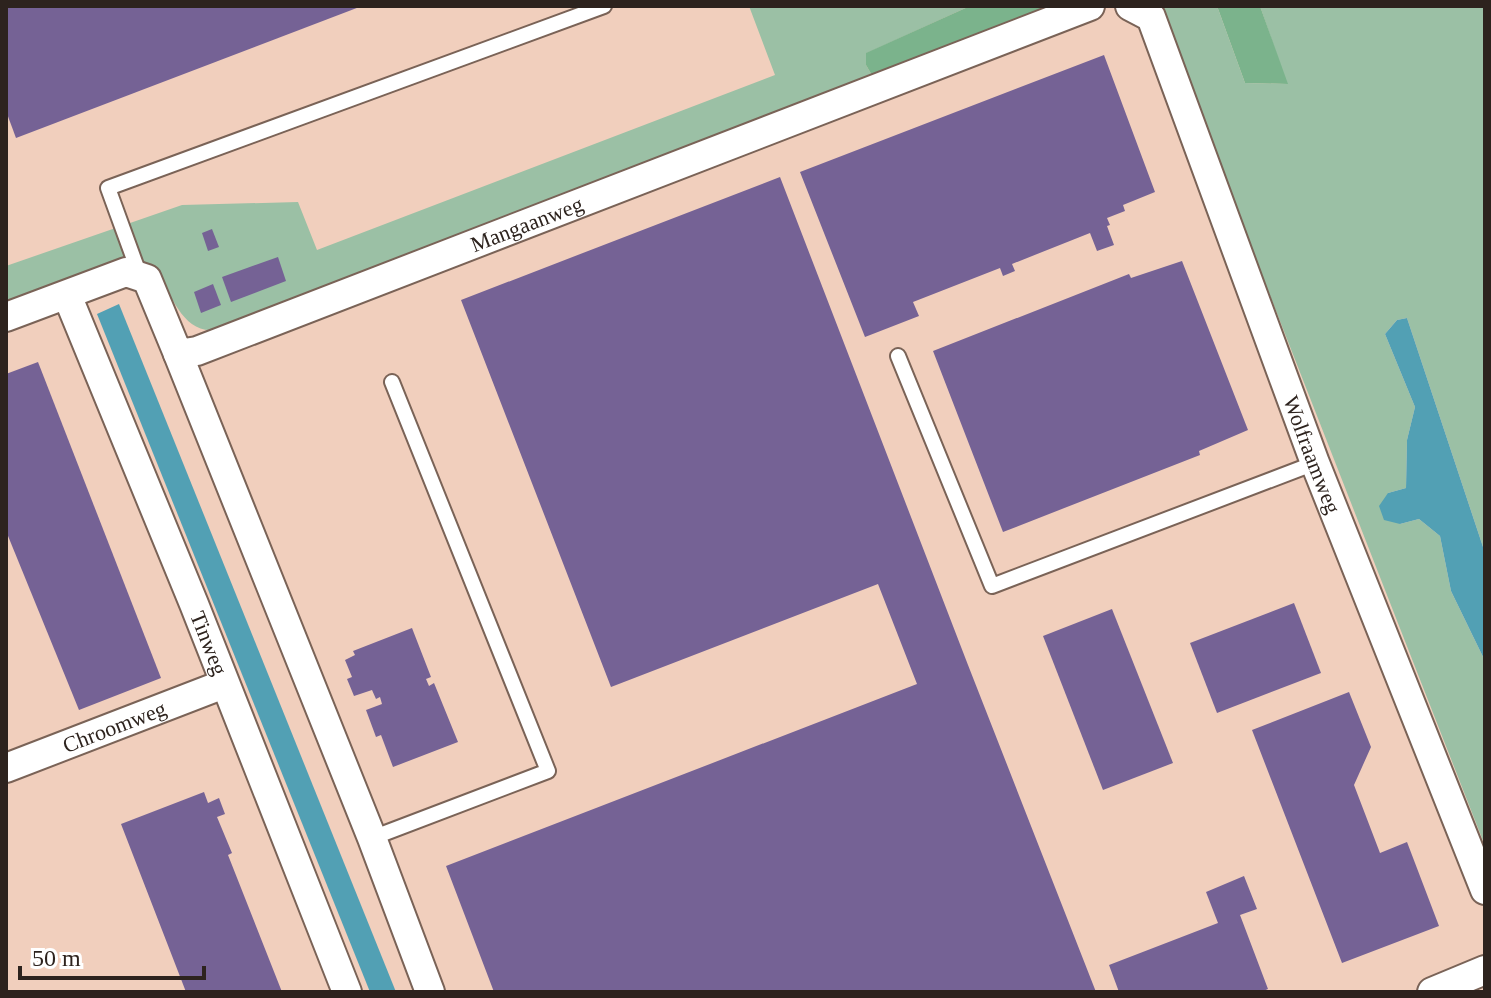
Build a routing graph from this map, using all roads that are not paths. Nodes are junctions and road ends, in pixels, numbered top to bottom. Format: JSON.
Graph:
{"nodes":[{"id":1,"x":604,"y":6,"type":"edge"},
{"id":2,"x":1090,"y":6,"type":"edge"},
{"id":3,"x":1140,"y":11,"type":"edge"},
{"id":4,"x":140,"y":277,"type":"junction"},
{"id":5,"x":67,"y":295,"type":"junction"},
{"id":6,"x":6,"y":317,"type":"edge"},
{"id":7,"x":178,"y":354,"type":"junction"},
{"id":8,"x":898,"y":356,"type":"dead end"},
{"id":9,"x":392,"y":382,"type":"dead end"},
{"id":10,"x":1315,"y":463,"type":"junction"},
{"id":11,"x":224,"y":684,"type":"junction"},
{"id":12,"x":6,"y":768,"type":"edge"},
{"id":13,"x":372,"y":838,"type":"junction"},
{"id":14,"x":1485,"y":890,"type":"edge"},
{"id":15,"x":1485,"y":970,"type":"edge"},
{"id":16,"x":347,"y":992,"type":"edge"},
{"id":17,"x":430,"y":992,"type":"edge"},
{"id":18,"x":1432,"y":992,"type":"edge"}],
"edges":[{"from":1,"to":4,"type":"lane"},
{"from":2,"to":7,"type":"street","name":"Mangaanweg"},
{"from":3,"to":10,"type":"street","name":"Wolfraamweg"},
{"from":4,"to":5,"type":"street"},
{"from":4,"to":7,"type":"street"},
{"from":5,"to":6,"type":"street"},
{"from":5,"to":11,"type":"street","name":"Tinweg"},
{"from":7,"to":13,"type":"street"},
{"from":8,"to":10,"type":"lane"},
{"from":9,"to":13,"type":"lane"},
{"from":10,"to":14,"type":"street","name":"Wolfraamweg"},
{"from":11,"to":12,"type":"street","name":"Chroomweg"},
{"from":11,"to":16,"type":"street","name":"Tinweg"},
{"from":13,"to":17,"type":"street"},
{"from":15,"to":18,"type":"street"}]}
